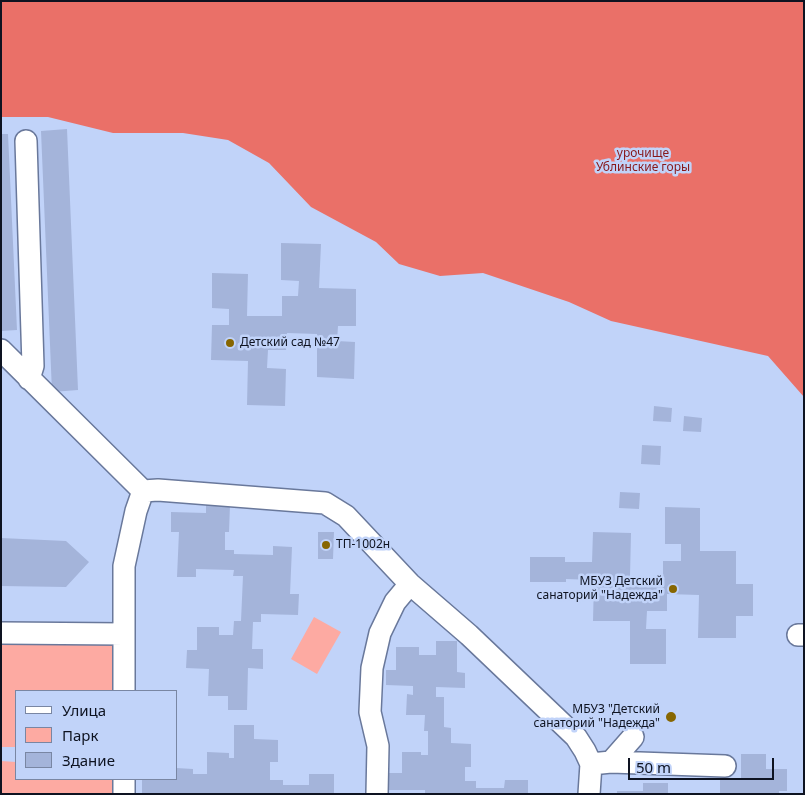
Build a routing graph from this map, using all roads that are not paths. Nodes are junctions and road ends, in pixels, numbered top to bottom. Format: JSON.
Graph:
{"nodes":[{"id":1,"x":26,"y":141,"type":"dead end"},
{"id":2,"x":1,"y":350,"type":"edge"},
{"id":3,"x":30,"y":379,"type":"junction"},
{"id":4,"x":143,"y":491,"type":"junction"},
{"id":5,"x":410,"y":584,"type":"junction"},
{"id":6,"x":1,"y":633,"type":"edge"},
{"id":7,"x":124,"y":634,"type":"junction"},
{"id":8,"x":124,"y":690,"type":"edge"},
{"id":9,"x":633,"y":737,"type":"dead end"},
{"id":10,"x":601,"y":763,"type":"junction"},
{"id":11,"x":725,"y":766,"type":"dead end"},
{"id":12,"x":124,"y":780,"type":"edge"},
{"id":13,"x":124,"y":794,"type":"edge"},
{"id":14,"x":376,"y":794,"type":"edge"},
{"id":15,"x":589,"y":794,"type":"edge"}],
"edges":[{"from":1,"to":3,"type":"lane"},
{"from":2,"to":3,"type":"lane"},
{"from":3,"to":4,"type":"lane"},
{"from":4,"to":5,"type":"lane"},
{"from":4,"to":7,"type":"lane"},
{"from":5,"to":10,"type":"lane"},
{"from":5,"to":14,"type":"lane"},
{"from":6,"to":7,"type":"lane"},
{"from":7,"to":8,"type":"lane"},
{"from":9,"to":10,"type":"lane"},
{"from":10,"to":11,"type":"lane"},
{"from":10,"to":15,"type":"lane"},
{"from":12,"to":13,"type":"lane"}]}
